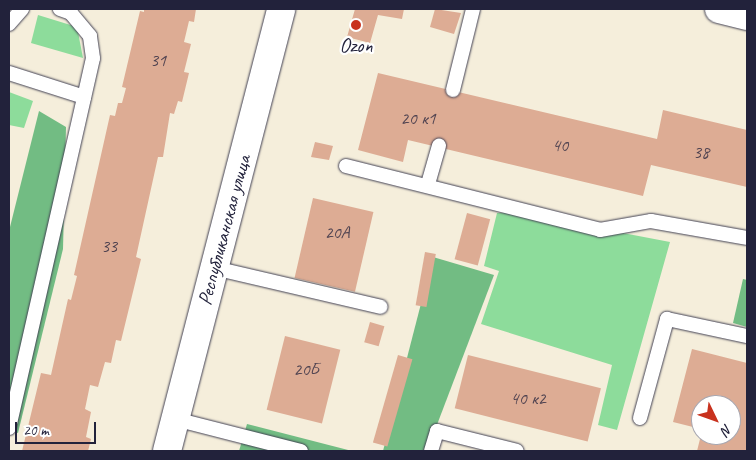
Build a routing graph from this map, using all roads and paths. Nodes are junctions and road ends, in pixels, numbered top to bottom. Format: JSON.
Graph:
{"nodes":[{"id":1,"x":60,"y":9,"type":"edge"},
{"id":2,"x":281,"y":9,"type":"edge"},
{"id":3,"x":473,"y":9,"type":"edge"},
{"id":4,"x":9,"y":73,"type":"edge"},
{"id":5,"x":453,"y":90,"type":"dead end"},
{"id":6,"x":84,"y":97,"type":"junction"},
{"id":7,"x":439,"y":146,"type":"dead end"},
{"id":8,"x":346,"y":166,"type":"dead end"},
{"id":9,"x":428,"y":184,"type":"junction"},
{"id":10,"x":747,"y":238,"type":"edge"},
{"id":11,"x":214,"y":268,"type":"junction"},
{"id":12,"x":381,"y":307,"type":"dead end"},
{"id":13,"x":747,"y":336,"type":"edge"},
{"id":14,"x":640,"y":418,"type":"dead end"},
{"id":15,"x":175,"y":419,"type":"junction"},
{"id":16,"x":9,"y":428,"type":"edge"},
{"id":17,"x":166,"y":451,"type":"edge"},
{"id":18,"x":301,"y":451,"type":"edge"},
{"id":19,"x":431,"y":451,"type":"edge"},
{"id":20,"x":517,"y":451,"type":"edge"}],
"edges":[{"from":1,"to":6,"type":"lane"},
{"from":2,"to":11,"type":"street","name":"Республиканская улица"},
{"from":3,"to":5,"type":"lane"},
{"from":4,"to":6,"type":"lane"},
{"from":6,"to":16,"type":"lane"},
{"from":7,"to":9,"type":"lane"},
{"from":8,"to":9,"type":"lane"},
{"from":9,"to":10,"type":"lane"},
{"from":11,"to":12,"type":"lane"},
{"from":11,"to":15,"type":"street","name":"Республиканская улица"},
{"from":13,"to":14,"type":"lane"},
{"from":15,"to":17,"type":"street","name":"Республиканская улица"},
{"from":15,"to":18,"type":"lane"},
{"from":19,"to":20,"type":"lane"}]}
